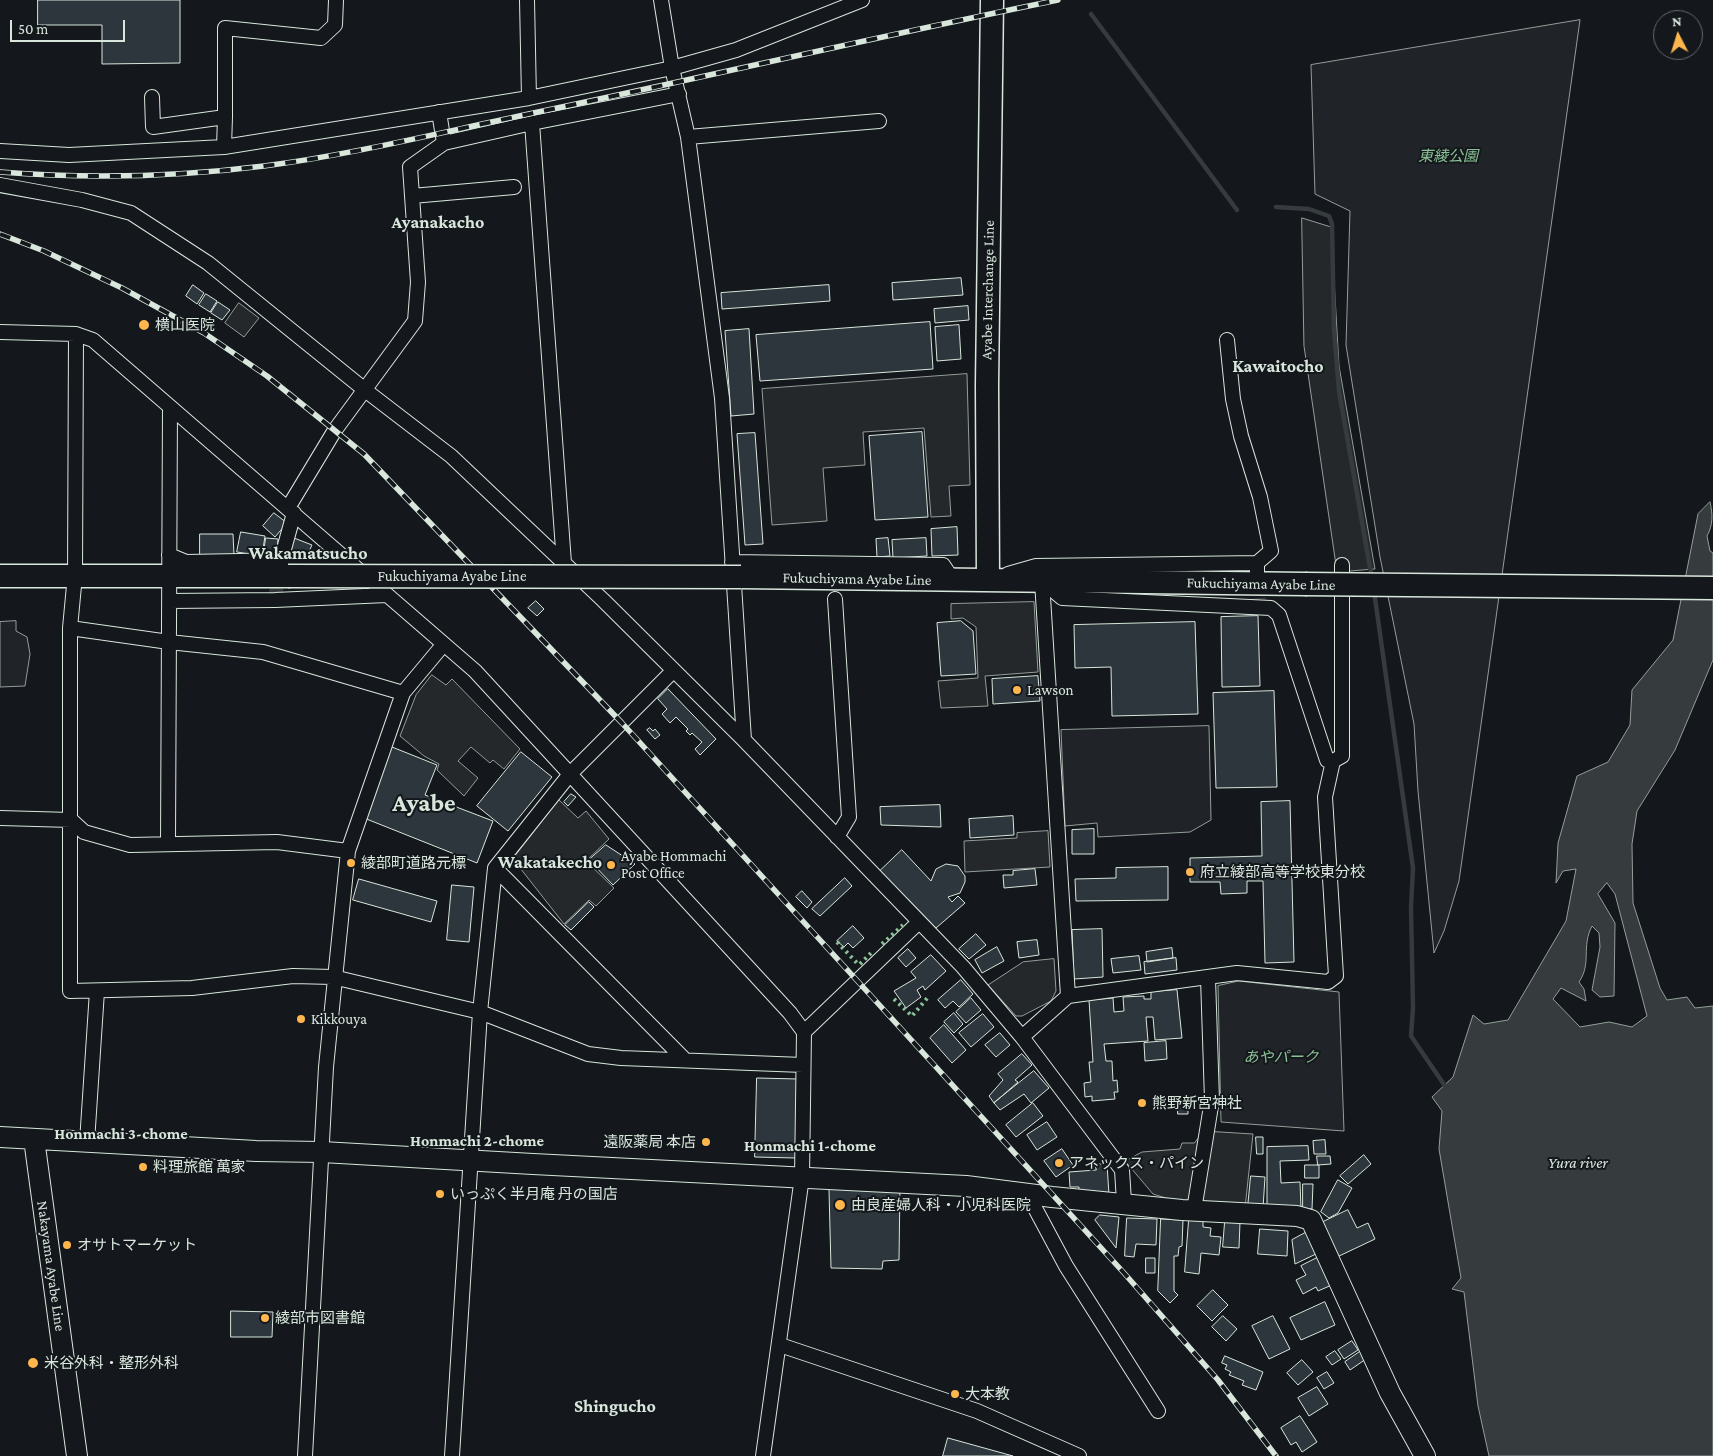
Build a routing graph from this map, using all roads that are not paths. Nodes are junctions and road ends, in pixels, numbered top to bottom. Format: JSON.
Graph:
{"nodes":[{"id":1,"x":336,"y":0,"type":"edge"},
{"id":2,"x":527,"y":0,"type":"edge"},
{"id":3,"x":661,"y":0,"type":"edge"},
{"id":4,"x":862,"y":0,"type":"edge"},
{"id":5,"x":992,"y":0,"type":"edge"},
{"id":6,"x":672,"y":68,"type":"junction"},
{"id":7,"x":679,"y":94,"type":"junction"},
{"id":8,"x":152,"y":97,"type":"dead end"},
{"id":9,"x":530,"y":98,"type":"junction"},
{"id":10,"x":439,"y":112,"type":"junction"},
{"id":11,"x":225,"y":117,"type":"junction"},
{"id":12,"x":879,"y":120,"type":"dead end"},
{"id":13,"x":532,"y":123,"type":"junction"},
{"id":14,"x":688,"y":137,"type":"junction"},
{"id":15,"x":444,"y":143,"type":"junction"},
{"id":16,"x":224,"y":146,"type":"junction"},
{"id":17,"x":0,"y":151,"type":"edge"},
{"id":18,"x":0,"y":185,"type":"edge"},
{"id":19,"x":514,"y":187,"type":"dead end"},
{"id":20,"x":412,"y":196,"type":"junction"},
{"id":21,"x":0,"y":332,"type":"edge"},
{"id":22,"x":76,"y":334,"type":"junction"},
{"id":23,"x":1227,"y":340,"type":"dead end"},
{"id":24,"x":365,"y":390,"type":"junction"},
{"id":25,"x":170,"y":408,"type":"junction"},
{"id":26,"x":291,"y":510,"type":"junction"},
{"id":27,"x":347,"y":559,"type":"junction"},
{"id":28,"x":564,"y":563,"type":"junction"},
{"id":29,"x":169,"y":565,"type":"junction"},
{"id":30,"x":1342,"y":565,"type":"dead end"},
{"id":31,"x":284,"y":568,"type":"junction"},
{"id":32,"x":737,"y":569,"type":"junction"},
{"id":33,"x":75,"y":574,"type":"junction"},
{"id":34,"x":0,"y":576,"type":"edge"},
{"id":35,"x":988,"y":580,"type":"junction"},
{"id":36,"x":1042,"y":581,"type":"junction"},
{"id":37,"x":1713,"y":588,"type":"edge"},
{"id":38,"x":387,"y":595,"type":"junction"},
{"id":39,"x":835,"y":599,"type":"dead end"},
{"id":40,"x":169,"y":601,"type":"junction"},
{"id":41,"x":70,"y":628,"type":"junction"},
{"id":42,"x":169,"y":642,"type":"junction"},
{"id":43,"x":443,"y":645,"type":"junction"},
{"id":44,"x":673,"y":671,"type":"junction"},
{"id":45,"x":403,"y":693,"type":"junction"},
{"id":46,"x":744,"y":740,"type":"junction"},
{"id":47,"x":1333,"y":761,"type":"junction"},
{"id":48,"x":570,"y":774,"type":"junction"},
{"id":49,"x":0,"y":818,"type":"edge"},
{"id":50,"x":71,"y":820,"type":"junction"},
{"id":51,"x":837,"y":837,"type":"junction"},
{"id":52,"x":168,"y":843,"type":"junction"},
{"id":53,"x":348,"y":851,"type":"junction"},
{"id":54,"x":495,"y":868,"type":"junction"},
{"id":55,"x":919,"y":922,"type":"junction"},
{"id":56,"x":333,"y":978,"type":"junction"},
{"id":57,"x":1208,"y":978,"type":"junction"},
{"id":58,"x":97,"y":991,"type":"junction"},
{"id":59,"x":1068,"y":996,"type":"junction"},
{"id":60,"x":480,"y":1012,"type":"junction"},
{"id":61,"x":804,"y":1032,"type":"junction"},
{"id":62,"x":1022,"y":1037,"type":"junction"},
{"id":63,"x":685,"y":1060,"type":"junction"},
{"id":64,"x":803,"y":1065,"type":"junction"},
{"id":65,"x":0,"y":1137,"type":"edge"},
{"id":66,"x":34,"y":1139,"type":"junction"},
{"id":67,"x":87,"y":1142,"type":"junction"},
{"id":68,"x":322,"y":1152,"type":"junction"},
{"id":69,"x":471,"y":1160,"type":"junction"},
{"id":70,"x":802,"y":1177,"type":"junction"},
{"id":71,"x":1028,"y":1195,"type":"junction"},
{"id":72,"x":1124,"y":1202,"type":"junction"},
{"id":73,"x":1194,"y":1210,"type":"junction"},
{"id":74,"x":780,"y":1345,"type":"junction"},
{"id":75,"x":1158,"y":1411,"type":"dead end"},
{"id":76,"x":77,"y":1456,"type":"edge"},
{"id":77,"x":305,"y":1456,"type":"edge"},
{"id":78,"x":452,"y":1456,"type":"edge"},
{"id":79,"x":763,"y":1456,"type":"edge"},
{"id":80,"x":1079,"y":1456,"type":"edge"},
{"id":81,"x":1425,"y":1456,"type":"edge"}],
"edges":[{"from":1,"to":11,"type":"street"},
{"from":2,"to":9,"type":"street"},
{"from":3,"to":6,"type":"street"},
{"from":4,"to":6,"type":"street"},
{"from":5,"to":35,"type":"main road","name":"Ayabe Interchange Line"},
{"from":6,"to":7,"type":"street"},
{"from":6,"to":9,"type":"street"},
{"from":7,"to":13,"type":"street"},
{"from":7,"to":14,"type":"street"},
{"from":8,"to":11,"type":"street"},
{"from":9,"to":10,"type":"street"},
{"from":10,"to":15,"type":"street"},
{"from":10,"to":16,"type":"street"},
{"from":11,"to":16,"type":"street"},
{"from":12,"to":14,"type":"street"},
{"from":13,"to":15,"type":"street"},
{"from":13,"to":28,"type":"street"},
{"from":14,"to":32,"type":"street"},
{"from":15,"to":20,"type":"street"},
{"from":16,"to":17,"type":"street"},
{"from":18,"to":24,"type":"street"},
{"from":19,"to":20,"type":"street"},
{"from":20,"to":24,"type":"street"},
{"from":21,"to":22,"type":"street"},
{"from":22,"to":25,"type":"street"},
{"from":22,"to":33,"type":"street"},
{"from":23,"to":35,"type":"street"},
{"from":24,"to":26,"type":"street"},
{"from":24,"to":28,"type":"street"},
{"from":25,"to":26,"type":"street"},
{"from":25,"to":29,"type":"street"},
{"from":26,"to":27,"type":"street"},
{"from":26,"to":31,"type":"street"},
{"from":27,"to":31,"type":"street"},
{"from":27,"to":38,"type":"street"},
{"from":28,"to":44,"type":"street"},
{"from":29,"to":31,"type":"main road","name":"Fukuchiyama Ayabe Line"},
{"from":29,"to":33,"type":"main road","name":"Fukuchiyama Ayabe Line"},
{"from":29,"to":40,"type":"street"},
{"from":30,"to":47,"type":"street"},
{"from":31,"to":32,"type":"main road","name":"Fukuchiyama Ayabe Line","bridge":true},
{"from":32,"to":35,"type":"main road","name":"Fukuchiyama Ayabe Line"},
{"from":32,"to":46,"type":"street"},
{"from":33,"to":34,"type":"main road","name":"Fukuchiyama Ayabe Line"},
{"from":33,"to":41,"type":"street"},
{"from":35,"to":36,"type":"main road","name":"Fukuchiyama Ayabe Line"},
{"from":36,"to":37,"type":"main road","name":"Fukuchiyama Ayabe Line","bridge":true},
{"from":36,"to":47,"type":"street"},
{"from":36,"to":59,"type":"street"},
{"from":38,"to":40,"type":"street"},
{"from":38,"to":43,"type":"street"},
{"from":39,"to":51,"type":"street"},
{"from":40,"to":42,"type":"street"},
{"from":41,"to":42,"type":"street"},
{"from":41,"to":50,"type":"street"},
{"from":42,"to":45,"type":"street"},
{"from":42,"to":52,"type":"street"},
{"from":43,"to":45,"type":"street"},
{"from":43,"to":48,"type":"street"},
{"from":44,"to":46,"type":"street"},
{"from":44,"to":48,"type":"street"},
{"from":45,"to":53,"type":"street"},
{"from":46,"to":51,"type":"street"},
{"from":47,"to":57,"type":"street"},
{"from":48,"to":54,"type":"street"},
{"from":48,"to":61,"type":"street"},
{"from":49,"to":50,"type":"street"},
{"from":50,"to":52,"type":"street"},
{"from":50,"to":58,"type":"street"},
{"from":51,"to":55,"type":"street"},
{"from":52,"to":53,"type":"street"},
{"from":53,"to":56,"type":"street"},
{"from":54,"to":60,"type":"street"},
{"from":54,"to":63,"type":"street"},
{"from":55,"to":61,"type":"street"},
{"from":55,"to":62,"type":"street"},
{"from":56,"to":58,"type":"street"},
{"from":56,"to":60,"type":"street"},
{"from":56,"to":68,"type":"street"},
{"from":57,"to":59,"type":"street"},
{"from":57,"to":73,"type":"street"},
{"from":58,"to":67,"type":"street"},
{"from":59,"to":62,"type":"street"},
{"from":60,"to":63,"type":"street"},
{"from":60,"to":69,"type":"street"},
{"from":61,"to":64,"type":"street"},
{"from":62,"to":72,"type":"street"},
{"from":63,"to":64,"type":"street"},
{"from":64,"to":70,"type":"street"},
{"from":65,"to":66,"type":"street"},
{"from":66,"to":67,"type":"street"},
{"from":66,"to":76,"type":"street","name":"Nakayama Ayabe Line"},
{"from":67,"to":68,"type":"street"},
{"from":68,"to":69,"type":"street"},
{"from":68,"to":77,"type":"street"},
{"from":69,"to":70,"type":"street"},
{"from":69,"to":78,"type":"street"},
{"from":70,"to":71,"type":"street"},
{"from":70,"to":74,"type":"street"},
{"from":71,"to":72,"type":"street"},
{"from":71,"to":75,"type":"street"},
{"from":72,"to":73,"type":"street"},
{"from":73,"to":81,"type":"street"},
{"from":74,"to":79,"type":"street"},
{"from":74,"to":80,"type":"street"}]}
